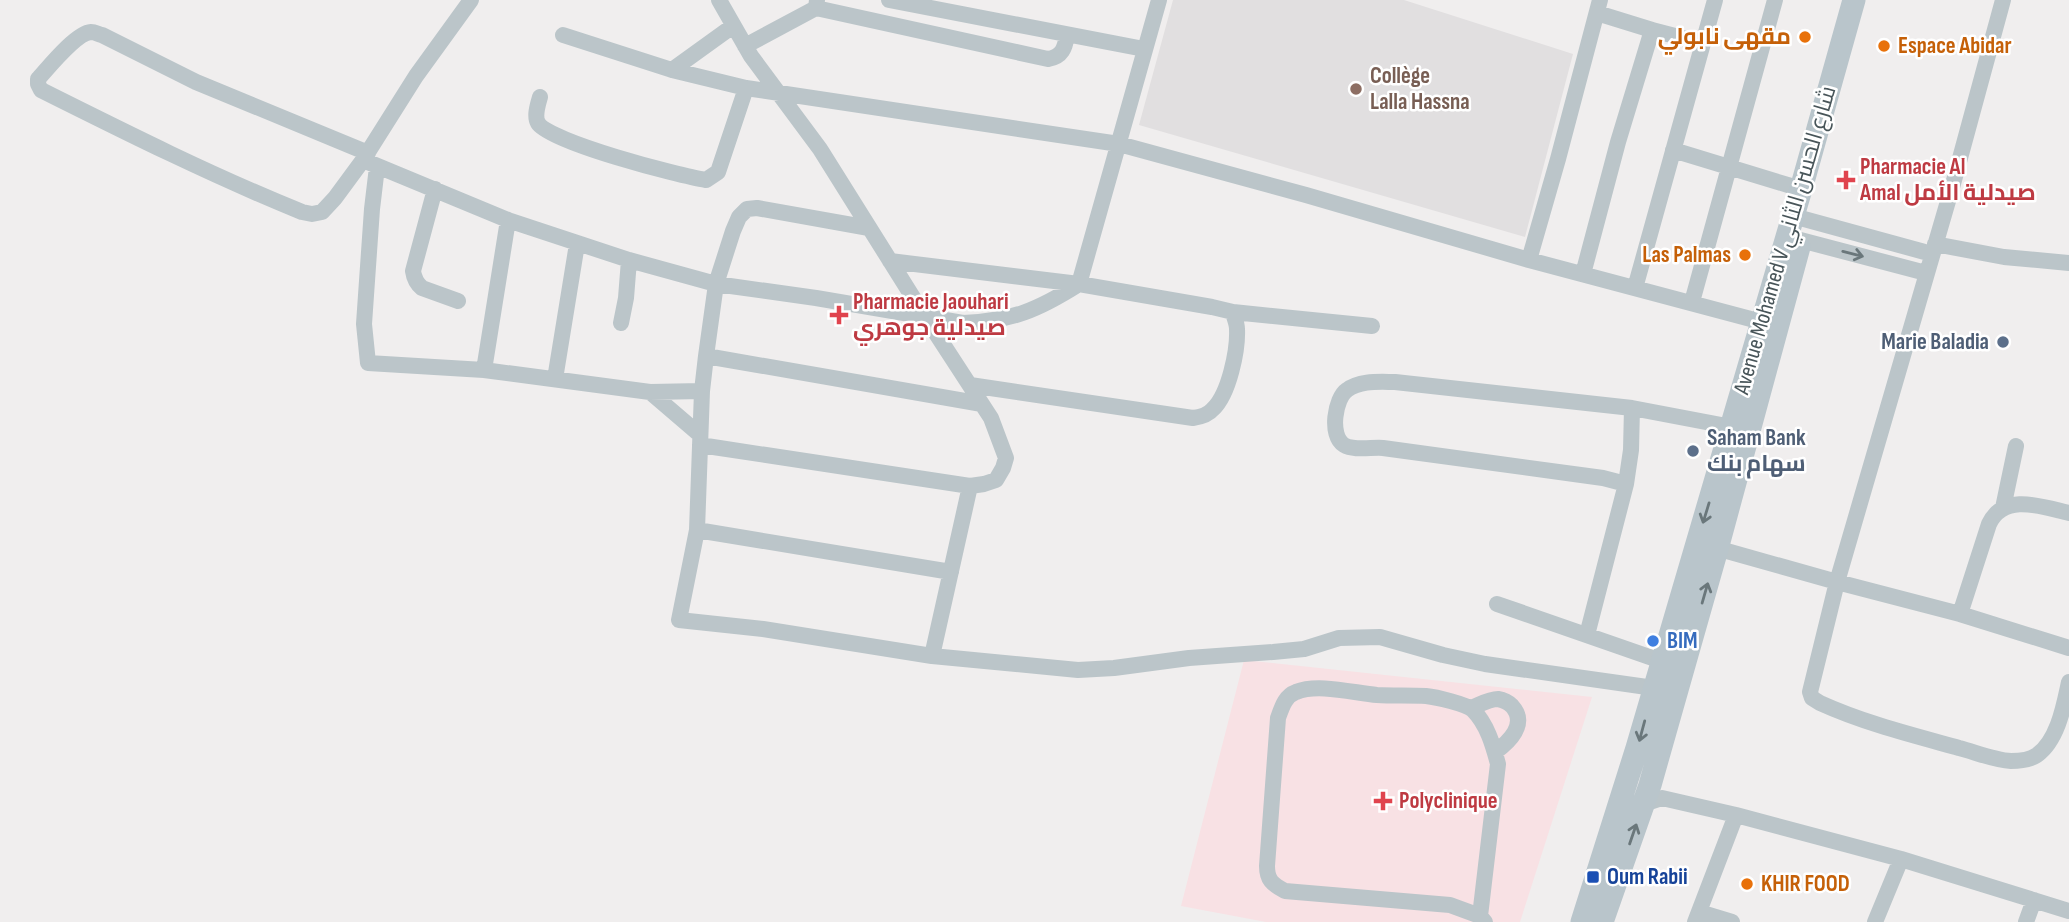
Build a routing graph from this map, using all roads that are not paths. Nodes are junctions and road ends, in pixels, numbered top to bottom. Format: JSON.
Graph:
{"nodes":[{"id":1,"x":471,"y":0,"type":"edge"},
{"id":2,"x":719,"y":0,"type":"edge"},
{"id":3,"x":889,"y":0,"type":"edge"},
{"id":4,"x":1159,"y":0,"type":"edge"},
{"id":5,"x":1715,"y":0,"type":"edge"},
{"id":6,"x":1853,"y":0,"type":"edge"},
{"id":7,"x":1866,"y":0,"type":"edge"},
{"id":8,"x":2003,"y":0,"type":"edge"},
{"id":9,"x":1768,"y":1,"type":"edge"},
{"id":10,"x":817,"y":4,"type":"edge"},
{"id":11,"x":1598,"y":7,"type":"edge"},
{"id":12,"x":941,"y":10,"type":"junction"},
{"id":13,"x":733,"y":26,"type":"junction"},
{"id":14,"x":1652,"y":30,"type":"junction"},
{"id":15,"x":563,"y":35,"type":"dead end"},
{"id":16,"x":935,"y":35,"type":"junction"},
{"id":17,"x":1067,"y":35,"type":"junction"},
{"id":18,"x":1702,"y":43,"type":"junction"},
{"id":19,"x":745,"y":46,"type":"junction"},
{"id":20,"x":1144,"y":49,"type":"junction"},
{"id":21,"x":672,"y":70,"type":"junction"},
{"id":22,"x":746,"y":88,"type":"junction"},
{"id":23,"x":777,"y":91,"type":"junction"},
{"id":24,"x":540,"y":97,"type":"dead end"},
{"id":25,"x":1119,"y":145,"type":"junction"},
{"id":26,"x":1673,"y":150,"type":"junction"},
{"id":27,"x":369,"y":160,"type":"junction"},
{"id":28,"x":1729,"y":168,"type":"junction"},
{"id":29,"x":435,"y":189,"type":"junction"},
{"id":30,"x":1801,"y":189,"type":"junction"},
{"id":31,"x":508,"y":220,"type":"junction"},
{"id":32,"x":869,"y":228,"type":"junction"},
{"id":33,"x":1797,"y":228,"type":"junction"},
{"id":34,"x":577,"y":244,"type":"junction"},
{"id":35,"x":1934,"y":249,"type":"junction"},
{"id":36,"x":629,"y":260,"type":"junction"},
{"id":37,"x":1529,"y":260,"type":"junction"},
{"id":38,"x":890,"y":261,"type":"junction"},
{"id":39,"x":2069,"y":263,"type":"edge"},
{"id":40,"x":1926,"y":273,"type":"junction"},
{"id":41,"x":1583,"y":274,"type":"junction"},
{"id":42,"x":716,"y":284,"type":"junction"},
{"id":43,"x":1079,"y":284,"type":"junction"},
{"id":44,"x":1634,"y":288,"type":"junction"},
{"id":45,"x":458,"y":301,"type":"dead end"},
{"id":46,"x":1692,"y":302,"type":"junction"},
{"id":47,"x":1233,"y":312,"type":"junction"},
{"id":48,"x":924,"y":315,"type":"junction"},
{"id":49,"x":1762,"y":322,"type":"junction"},
{"id":50,"x":621,"y":323,"type":"dead end"},
{"id":51,"x":1372,"y":326,"type":"dead end"},
{"id":52,"x":706,"y":356,"type":"junction"},
{"id":53,"x":484,"y":370,"type":"junction"},
{"id":54,"x":555,"y":379,"type":"junction"},
{"id":55,"x":970,"y":385,"type":"junction"},
{"id":56,"x":702,"y":391,"type":"junction"},
{"id":57,"x":650,"y":392,"type":"junction"},
{"id":58,"x":982,"y":404,"type":"junction"},
{"id":59,"x":1632,"y":408,"type":"junction"},
{"id":60,"x":1732,"y":427,"type":"junction"},
{"id":61,"x":700,"y":439,"type":"junction"},
{"id":62,"x":2016,"y":446,"type":"dead end"},
{"id":63,"x":1626,"y":484,"type":"junction"},
{"id":64,"x":970,"y":486,"type":"junction"},
{"id":65,"x":2003,"y":508,"type":"junction"},
{"id":66,"x":2069,"y":513,"type":"edge"},
{"id":67,"x":697,"y":530,"type":"junction"},
{"id":68,"x":1707,"y":545,"type":"junction"},
{"id":69,"x":951,"y":572,"type":"junction"},
{"id":70,"x":1837,"y":582,"type":"junction"},
{"id":71,"x":1497,"y":604,"type":"dead end"},
{"id":72,"x":1961,"y":614,"type":"junction"},
{"id":73,"x":1587,"y":635,"type":"junction"},
{"id":74,"x":2069,"y":648,"type":"edge"},
{"id":75,"x":932,"y":656,"type":"junction"},
{"id":76,"x":1661,"y":662,"type":"junction"},
{"id":77,"x":2069,"y":682,"type":"edge"},
{"id":78,"x":1654,"y":688,"type":"junction"},
{"id":79,"x":1471,"y":708,"type":"junction"},
{"id":80,"x":1495,"y":752,"type":"junction"},
{"id":81,"x":1624,"y":788,"type":"junction"},
{"id":82,"x":1652,"y":796,"type":"junction"},
{"id":83,"x":1736,"y":815,"type":"junction"},
{"id":84,"x":1901,"y":859,"type":"junction"},
{"id":85,"x":2034,"y":900,"type":"junction"},
{"id":86,"x":2069,"y":911,"type":"edge"},
{"id":87,"x":1697,"y":917,"type":"edge"},
{"id":88,"x":1483,"y":919,"type":"edge"},
{"id":89,"x":1582,"y":922,"type":"edge"},
{"id":90,"x":1602,"y":922,"type":"edge"},
{"id":91,"x":1732,"y":922,"type":"edge"},
{"id":92,"x":1875,"y":922,"type":"edge"},
{"id":93,"x":2026,"y":922,"type":"edge"}],
"edges":[{"from":1,"to":27,"type":"street"},
{"from":2,"to":13,"type":"street"},
{"from":3,"to":12,"type":"street"},
{"from":4,"to":20,"type":"street"},
{"from":5,"to":18,"type":"street"},
{"from":6,"to":30,"type":"main road","name":"Avenue Mohamed V شارع الحسن الثاني"},
{"from":7,"to":33,"type":"main road","name":"Avenue Mohamed V شارع الحسن الثاني"},
{"from":8,"to":35,"type":"street"},
{"from":9,"to":28,"type":"street"},
{"from":10,"to":16,"type":"street"},
{"from":10,"to":19,"type":"street"},
{"from":11,"to":14,"type":"street"},
{"from":11,"to":37,"type":"street"},
{"from":12,"to":16,"type":"street"},
{"from":12,"to":17,"type":"street"},
{"from":13,"to":19,"type":"street"},
{"from":13,"to":21,"type":"street"},
{"from":14,"to":18,"type":"street"},
{"from":14,"to":41,"type":"street"},
{"from":15,"to":21,"type":"street"},
{"from":16,"to":17,"type":"street"},
{"from":17,"to":20,"type":"street"},
{"from":18,"to":26,"type":"street"},
{"from":19,"to":23,"type":"street"},
{"from":20,"to":25,"type":"street"},
{"from":21,"to":22,"type":"street"},
{"from":22,"to":23,"type":"street"},
{"from":22,"to":24,"type":"street"},
{"from":23,"to":25,"type":"street"},
{"from":23,"to":32,"type":"street"},
{"from":25,"to":37,"type":"street"},
{"from":25,"to":43,"type":"street"},
{"from":26,"to":28,"type":"street"},
{"from":26,"to":44,"type":"street"},
{"from":27,"to":27,"type":"street"},
{"from":27,"to":29,"type":"street"},
{"from":27,"to":53,"type":"street"},
{"from":28,"to":30,"type":"street"},
{"from":28,"to":46,"type":"street"},
{"from":29,"to":31,"type":"street"},
{"from":29,"to":45,"type":"street"},
{"from":30,"to":33,"type":"main road","name":"Avenue Mohamed V شارع الحسن الثاني"},
{"from":31,"to":34,"type":"street"},
{"from":31,"to":53,"type":"street"},
{"from":32,"to":38,"type":"street"},
{"from":32,"to":42,"type":"street"},
{"from":33,"to":35,"type":"street"},
{"from":33,"to":40,"type":"street","one_way":true},
{"from":33,"to":49,"type":"main road","name":"Avenue Mohamed V شارع الحسن الثاني"},
{"from":33,"to":68,"type":"main road","name":"Avenue Mohamed V شارع الحسن الثاني"},
{"from":34,"to":36,"type":"street"},
{"from":34,"to":54,"type":"street"},
{"from":35,"to":39,"type":"street"},
{"from":35,"to":40,"type":"street"},
{"from":36,"to":42,"type":"street"},
{"from":36,"to":50,"type":"street"},
{"from":37,"to":41,"type":"street"},
{"from":38,"to":43,"type":"street"},
{"from":38,"to":48,"type":"street"},
{"from":40,"to":70,"type":"street"},
{"from":41,"to":44,"type":"street"},
{"from":42,"to":48,"type":"street"},
{"from":42,"to":52,"type":"street"},
{"from":43,"to":47,"type":"street"},
{"from":43,"to":48,"type":"street"},
{"from":44,"to":46,"type":"street"},
{"from":46,"to":49,"type":"street"},
{"from":47,"to":51,"type":"street"},
{"from":47,"to":55,"type":"street"},
{"from":48,"to":55,"type":"street"},
{"from":49,"to":60,"type":"main road","name":"Avenue Mohamed V شارع الحسن الثاني"},
{"from":52,"to":56,"type":"street"},
{"from":52,"to":58,"type":"street"},
{"from":53,"to":54,"type":"street"},
{"from":54,"to":57,"type":"street"},
{"from":55,"to":58,"type":"street"},
{"from":56,"to":57,"type":"street"},
{"from":56,"to":61,"type":"street"},
{"from":57,"to":61,"type":"street"},
{"from":58,"to":64,"type":"street"},
{"from":59,"to":60,"type":"street"},
{"from":59,"to":63,"type":"street"},
{"from":59,"to":63,"type":"street"},
{"from":60,"to":68,"type":"main road","name":"Avenue Mohamed V شارع الحسن الثاني","one_way":true},
{"from":61,"to":64,"type":"street"},
{"from":61,"to":67,"type":"street"},
{"from":62,"to":65,"type":"street"},
{"from":63,"to":73,"type":"street"},
{"from":64,"to":69,"type":"street"},
{"from":65,"to":66,"type":"street"},
{"from":65,"to":72,"type":"street"},
{"from":67,"to":69,"type":"street"},
{"from":67,"to":75,"type":"street"},
{"from":68,"to":70,"type":"street"},
{"from":68,"to":76,"type":"main road","name":"Avenue Mohamed V شارع الحسن الثاني"},
{"from":82,"to":68,"type":"main road","name":"Avenue Mohamed V شارع الحسن الثاني","one_way":true},
{"from":69,"to":75,"type":"street"},
{"from":70,"to":72,"type":"street"},
{"from":70,"to":77,"type":"street"},
{"from":71,"to":73,"type":"street"},
{"from":72,"to":74,"type":"street"},
{"from":73,"to":76,"type":"street"},
{"from":75,"to":78,"type":"street"},
{"from":76,"to":78,"type":"main road","name":"Avenue Mohamed V شارع الحسن الثاني"},
{"from":78,"to":81,"type":"main road","name":"Avenue Mohamed V شارع الحسن الثاني","one_way":true},
{"from":79,"to":80,"type":"street"},
{"from":79,"to":80,"type":"street"},
{"from":79,"to":88,"type":"street"},
{"from":80,"to":88,"type":"street"},
{"from":81,"to":82,"type":"street"},
{"from":81,"to":82,"type":"street"},
{"from":81,"to":89,"type":"main road","name":"Avenue Mohamed V شارع الحسن الثاني"},
{"from":82,"to":83,"type":"street"},
{"from":90,"to":82,"type":"main road","name":"Avenue Mohamed V شارع الحسن الثاني","one_way":true},
{"from":83,"to":84,"type":"street"},
{"from":83,"to":87,"type":"street"},
{"from":84,"to":85,"type":"street"},
{"from":84,"to":92,"type":"street"},
{"from":85,"to":86,"type":"street"},
{"from":85,"to":93,"type":"street"},
{"from":87,"to":91,"type":"street"}]}
